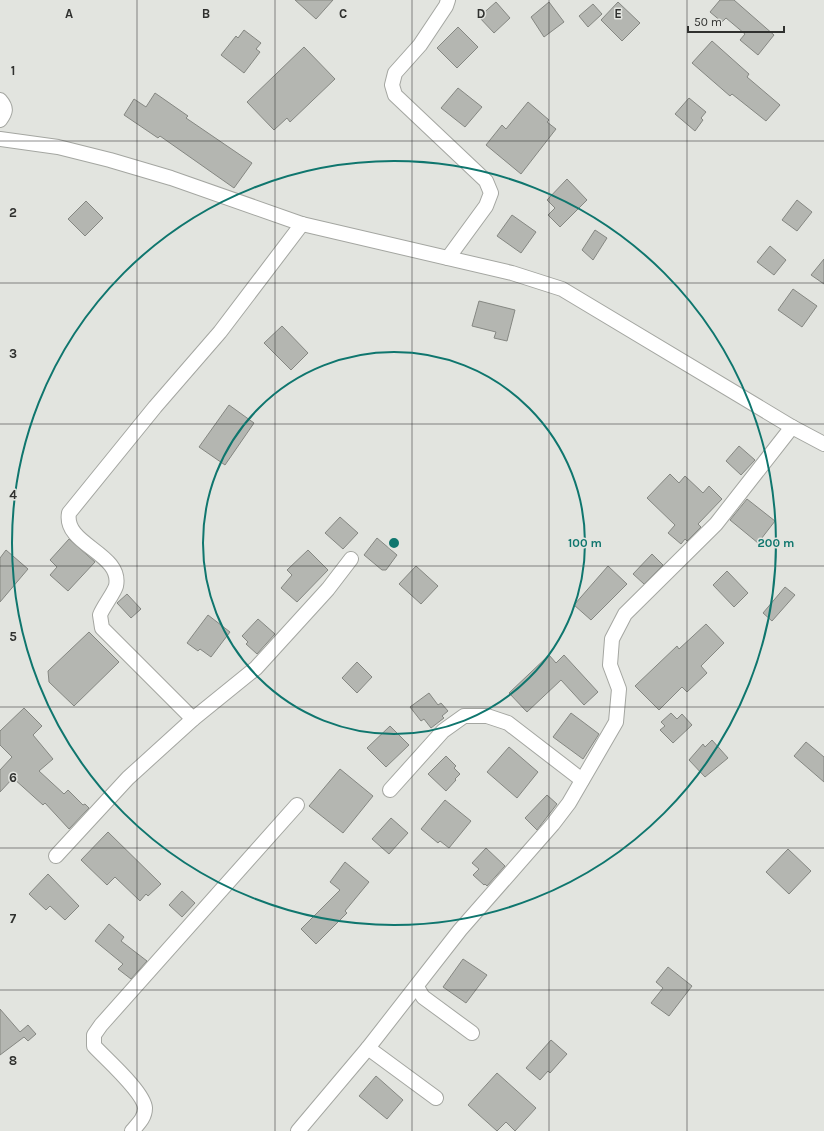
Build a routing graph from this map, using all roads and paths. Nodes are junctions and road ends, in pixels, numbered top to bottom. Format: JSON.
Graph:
{"nodes":[{"id":1,"x":448,"y":0,"type":"edge"},
{"id":2,"x":0,"y":100,"type":"edge"},
{"id":3,"x":0,"y":120,"type":"edge"},
{"id":4,"x":0,"y":139,"type":"edge"},
{"id":5,"x":302,"y":224,"type":"junction"},
{"id":6,"x":448,"y":258,"type":"junction"},
{"id":7,"x":792,"y":427,"type":"junction"},
{"id":8,"x":824,"y":444,"type":"edge"},
{"id":9,"x":351,"y":559,"type":"dead end"},
{"id":10,"x":193,"y":719,"type":"junction"},
{"id":11,"x":582,"y":780,"type":"junction"},
{"id":12,"x":390,"y":790,"type":"dead end"},
{"id":13,"x":297,"y":805,"type":"dead end"},
{"id":14,"x":56,"y":856,"type":"dead end"},
{"id":15,"x":417,"y":987,"type":"junction"},
{"id":16,"x":472,"y":1034,"type":"dead end"},
{"id":17,"x":368,"y":1048,"type":"junction"},
{"id":18,"x":436,"y":1098,"type":"dead end"},
{"id":19,"x":132,"y":1131,"type":"edge"},
{"id":20,"x":298,"y":1131,"type":"edge"}],
"edges":[{"from":1,"to":6,"type":"street"},
{"from":2,"to":3,"type":"street"},
{"from":4,"to":5,"type":"street"},
{"from":5,"to":6,"type":"street"},
{"from":5,"to":10,"type":"street"},
{"from":6,"to":7,"type":"street"},
{"from":7,"to":8,"type":"street"},
{"from":7,"to":11,"type":"street"},
{"from":9,"to":10,"type":"street"},
{"from":10,"to":14,"type":"street"},
{"from":11,"to":12,"type":"street"},
{"from":11,"to":15,"type":"street"},
{"from":13,"to":19,"type":"street"},
{"from":15,"to":16,"type":"street"},
{"from":15,"to":17,"type":"street"},
{"from":17,"to":18,"type":"street"},
{"from":17,"to":20,"type":"street"}]}
